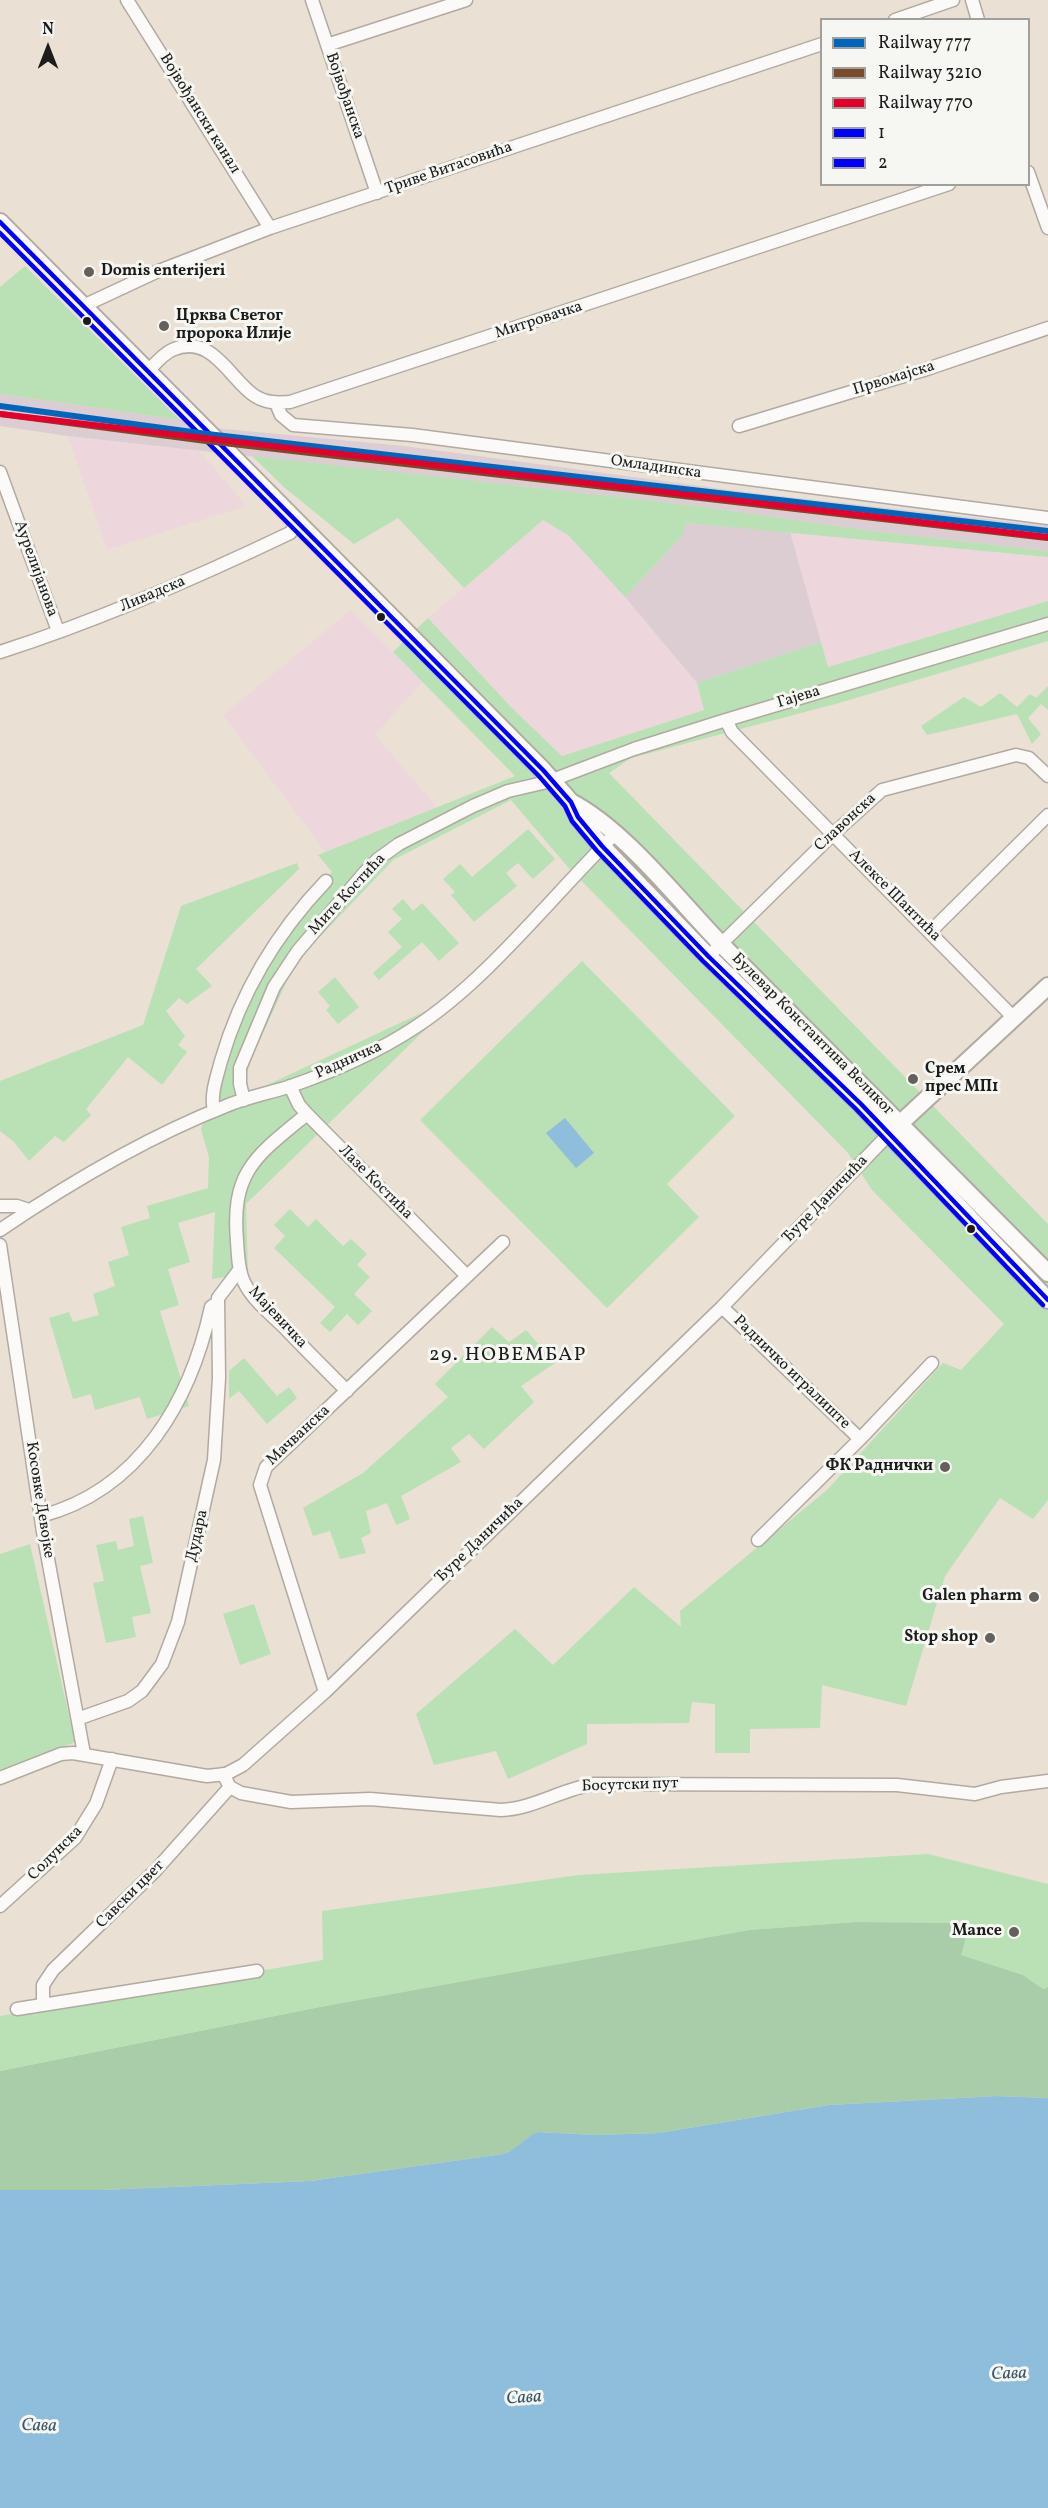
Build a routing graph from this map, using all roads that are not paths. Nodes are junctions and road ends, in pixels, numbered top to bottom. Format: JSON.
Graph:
{"nodes":[{"id":1,"x":128,"y":0,"type":"edge"},
{"id":2,"x":312,"y":0,"type":"edge"},
{"id":3,"x":466,"y":0,"type":"edge"},
{"id":4,"x":953,"y":0,"type":"edge"},
{"id":5,"x":972,"y":0,"type":"edge"},
{"id":6,"x":901,"y":18,"type":"edge"},
{"id":7,"x":977,"y":18,"type":"edge"},
{"id":8,"x":327,"y":45,"type":"junction"},
{"id":9,"x":820,"y":45,"type":"edge"},
{"id":10,"x":1030,"y":175,"type":"edge"},
{"id":11,"x":943,"y":186,"type":"edge"},
{"id":12,"x":377,"y":193,"type":"junction"},
{"id":13,"x":0,"y":222,"type":"edge"},
{"id":14,"x":270,"y":228,"type":"junction"},
{"id":15,"x":1048,"y":228,"type":"edge"},
{"id":16,"x":81,"y":307,"type":"junction"},
{"id":17,"x":1048,"y":328,"type":"edge"},
{"id":18,"x":148,"y":371,"type":"junction"},
{"id":19,"x":276,"y":404,"type":"junction"},
{"id":20,"x":739,"y":426,"type":"dead end"},
{"id":21,"x":0,"y":472,"type":"edge"},
{"id":22,"x":1048,"y":518,"type":"edge"},
{"id":23,"x":298,"y":523,"type":"junction"},
{"id":24,"x":1048,"y":624,"type":"edge"},
{"id":25,"x":58,"y":631,"type":"junction"},
{"id":26,"x":0,"y":652,"type":"edge"},
{"id":27,"x":726,"y":720,"type":"junction"},
{"id":28,"x":1048,"y":776,"type":"edge"},
{"id":29,"x":552,"y":780,"type":"junction"},
{"id":30,"x":572,"y":802,"type":"junction"},
{"id":31,"x":1048,"y":815,"type":"edge"},
{"id":32,"x":615,"y":833,"type":"junction"},
{"id":33,"x":832,"y":835,"type":"junction"},
{"id":34,"x":602,"y":846,"type":"junction"},
{"id":35,"x":326,"y":881,"type":"dead end"},
{"id":36,"x":930,"y":932,"type":"junction"},
{"id":37,"x":721,"y":944,"type":"junction"},
{"id":38,"x":708,"y":956,"type":"junction"},
{"id":39,"x":1048,"y":986,"type":"edge"},
{"id":40,"x":1015,"y":1019,"type":"junction"},
{"id":41,"x":290,"y":1086,"type":"junction"},
{"id":42,"x":244,"y":1100,"type":"junction"},
{"id":43,"x":214,"y":1111,"type":"junction"},
{"id":44,"x":307,"y":1114,"type":"junction"},
{"id":45,"x":895,"y":1129,"type":"junction"},
{"id":46,"x":0,"y":1206,"type":"edge"},
{"id":47,"x":29,"y":1210,"type":"junction"},
{"id":48,"x":0,"y":1230,"type":"edge"},
{"id":49,"x":503,"y":1242,"type":"dead end"},
{"id":50,"x":0,"y":1245,"type":"edge"},
{"id":51,"x":240,"y":1269,"type":"junction"},
{"id":52,"x":1048,"y":1273,"type":"edge"},
{"id":53,"x":466,"y":1275,"type":"junction"},
{"id":54,"x":1048,"y":1300,"type":"edge"},
{"id":55,"x":217,"y":1303,"type":"junction"},
{"id":56,"x":722,"y":1307,"type":"junction"},
{"id":57,"x":932,"y":1363,"type":"dead end"},
{"id":58,"x":347,"y":1391,"type":"junction"},
{"id":59,"x":860,"y":1440,"type":"junction"},
{"id":60,"x":41,"y":1516,"type":"junction"},
{"id":61,"x":758,"y":1540,"type":"dead end"},
{"id":62,"x":324,"y":1692,"type":"junction"},
{"id":63,"x":80,"y":1718,"type":"junction"},
{"id":64,"x":84,"y":1754,"type":"junction"},
{"id":65,"x":112,"y":1759,"type":"junction"},
{"id":66,"x":223,"y":1774,"type":"junction"},
{"id":67,"x":0,"y":1778,"type":"edge"},
{"id":68,"x":1048,"y":1781,"type":"edge"},
{"id":69,"x":230,"y":1787,"type":"junction"},
{"id":70,"x":0,"y":1906,"type":"edge"},
{"id":71,"x":257,"y":1971,"type":"dead end"},
{"id":72,"x":43,"y":2005,"type":"junction"},
{"id":73,"x":16,"y":2009,"type":"dead end"}],
"edges":[{"from":1,"to":14,"type":"street","name":"Војвођански канал"},
{"from":2,"to":8,"type":"street","name":"Војвођанска"},
{"from":3,"to":8,"type":"street"},
{"from":4,"to":6,"type":"street"},
{"from":5,"to":7,"type":"street"},
{"from":8,"to":12,"type":"street","name":"Војвођанска"},
{"from":9,"to":12,"type":"street","name":"Триве Витасовића"},
{"from":10,"to":15,"type":"street"},
{"from":11,"to":19,"type":"street","name":"Митровачка"},
{"from":12,"to":14,"type":"street","name":"Триве Витасовића"},
{"from":13,"to":16,"type":"main road","name":"Булевар Константина Великог"},
{"from":14,"to":16,"type":"street","name":"Триве Витасовића"},
{"from":16,"to":18,"type":"main road","name":"Булевар Константина Великог"},
{"from":17,"to":20,"type":"street","name":"Првомајска"},
{"from":18,"to":19,"type":"street"},
{"from":18,"to":23,"type":"main road","name":"Булевар Константина Великог"},
{"from":19,"to":22,"type":"street","name":"Омладинска"},
{"from":21,"to":25,"type":"street","name":"Аурелијанова"},
{"from":23,"to":25,"type":"street","name":"Ливадска"},
{"from":23,"to":29,"type":"main road","name":"Булевар Константина Великог"},
{"from":24,"to":27,"type":"street","name":"Гајева"},
{"from":25,"to":26,"type":"street","name":"Ливадска"},
{"from":27,"to":29,"type":"street","name":"Гајева"},
{"from":27,"to":33,"type":"street","name":"Алексе Шантића"},
{"from":28,"to":33,"type":"street","name":"Славонска"},
{"from":29,"to":30,"type":"main road","name":"Булевар Константина Великог"},
{"from":29,"to":42,"type":"street","name":"Мите Костића"},
{"from":30,"to":32,"type":"main road","name":"Булевар Константина Великог"},
{"from":30,"to":34,"type":"main road","name":"Булевар Константина Великог"},
{"from":31,"to":36,"type":"street"},
{"from":32,"to":34,"type":"street","name":"Радничка"},
{"from":32,"to":37,"type":"main road","name":"Булевар Константина Великог"},
{"from":33,"to":36,"type":"street","name":"Алексе Шантића"},
{"from":33,"to":37,"type":"street","name":"Славонска"},
{"from":34,"to":38,"type":"main road","name":"Булевар Константина Великог"},
{"from":34,"to":41,"type":"street","name":"Радничка"},
{"from":35,"to":43,"type":"street"},
{"from":36,"to":40,"type":"street","name":"Алексе Шантића"},
{"from":37,"to":38,"type":"street","name":"Славонска"},
{"from":37,"to":45,"type":"main road","name":"Булевар Константина Великог"},
{"from":38,"to":45,"type":"main road","name":"Булевар Константина Великог"},
{"from":39,"to":40,"type":"main road"},
{"from":40,"to":45,"type":"main road"},
{"from":41,"to":42,"type":"street","name":"Радничка"},
{"from":41,"to":44,"type":"street","name":"Лазе Костића"},
{"from":42,"to":43,"type":"street","name":"Радничка"},
{"from":43,"to":47,"type":"street","name":"Радничка"},
{"from":44,"to":51,"type":"street","name":"Мајевичка"},
{"from":44,"to":53,"type":"street","name":"Лазе Костића"},
{"from":45,"to":52,"type":"main road","name":"Булевар Константина Великог"},
{"from":45,"to":54,"type":"main road","name":"Булевар Константина Великог"},
{"from":45,"to":56,"type":"street","name":"Ђуре Даничића"},
{"from":46,"to":47,"type":"street"},
{"from":47,"to":48,"type":"street"},
{"from":49,"to":53,"type":"street","name":"Мачванска"},
{"from":50,"to":60,"type":"street","name":"Косовке Девојке"},
{"from":51,"to":55,"type":"street"},
{"from":51,"to":58,"type":"street","name":"Мајевичка"},
{"from":53,"to":58,"type":"street","name":"Мачванска"},
{"from":55,"to":60,"type":"street"},
{"from":55,"to":63,"type":"street","name":"Дудара"},
{"from":56,"to":59,"type":"street","name":"Радничко игралиште"},
{"from":56,"to":62,"type":"street","name":"Ђуре Даничића"},
{"from":57,"to":59,"type":"street","name":"Радничко игралиште"},
{"from":58,"to":62,"type":"street","name":"Мачванска"},
{"from":59,"to":61,"type":"street","name":"Радничко игралиште"},
{"from":60,"to":63,"type":"street","name":"Косовке Девојке"},
{"from":62,"to":66,"type":"street","name":"Ђуре Даничића"},
{"from":63,"to":64,"type":"street","name":"Косовке Девојке"},
{"from":64,"to":65,"type":"street","name":"Ђуре Даничића"},
{"from":64,"to":67,"type":"street","name":"Ђуре Даничића"},
{"from":65,"to":66,"type":"street","name":"Ђуре Даничића"},
{"from":65,"to":70,"type":"street","name":"Солунска"},
{"from":66,"to":69,"type":"street"},
{"from":68,"to":69,"type":"street","name":"Босутски пут"},
{"from":69,"to":72,"type":"street","name":"Савски цвет"},
{"from":71,"to":72,"type":"street"},
{"from":72,"to":73,"type":"street"}]}
